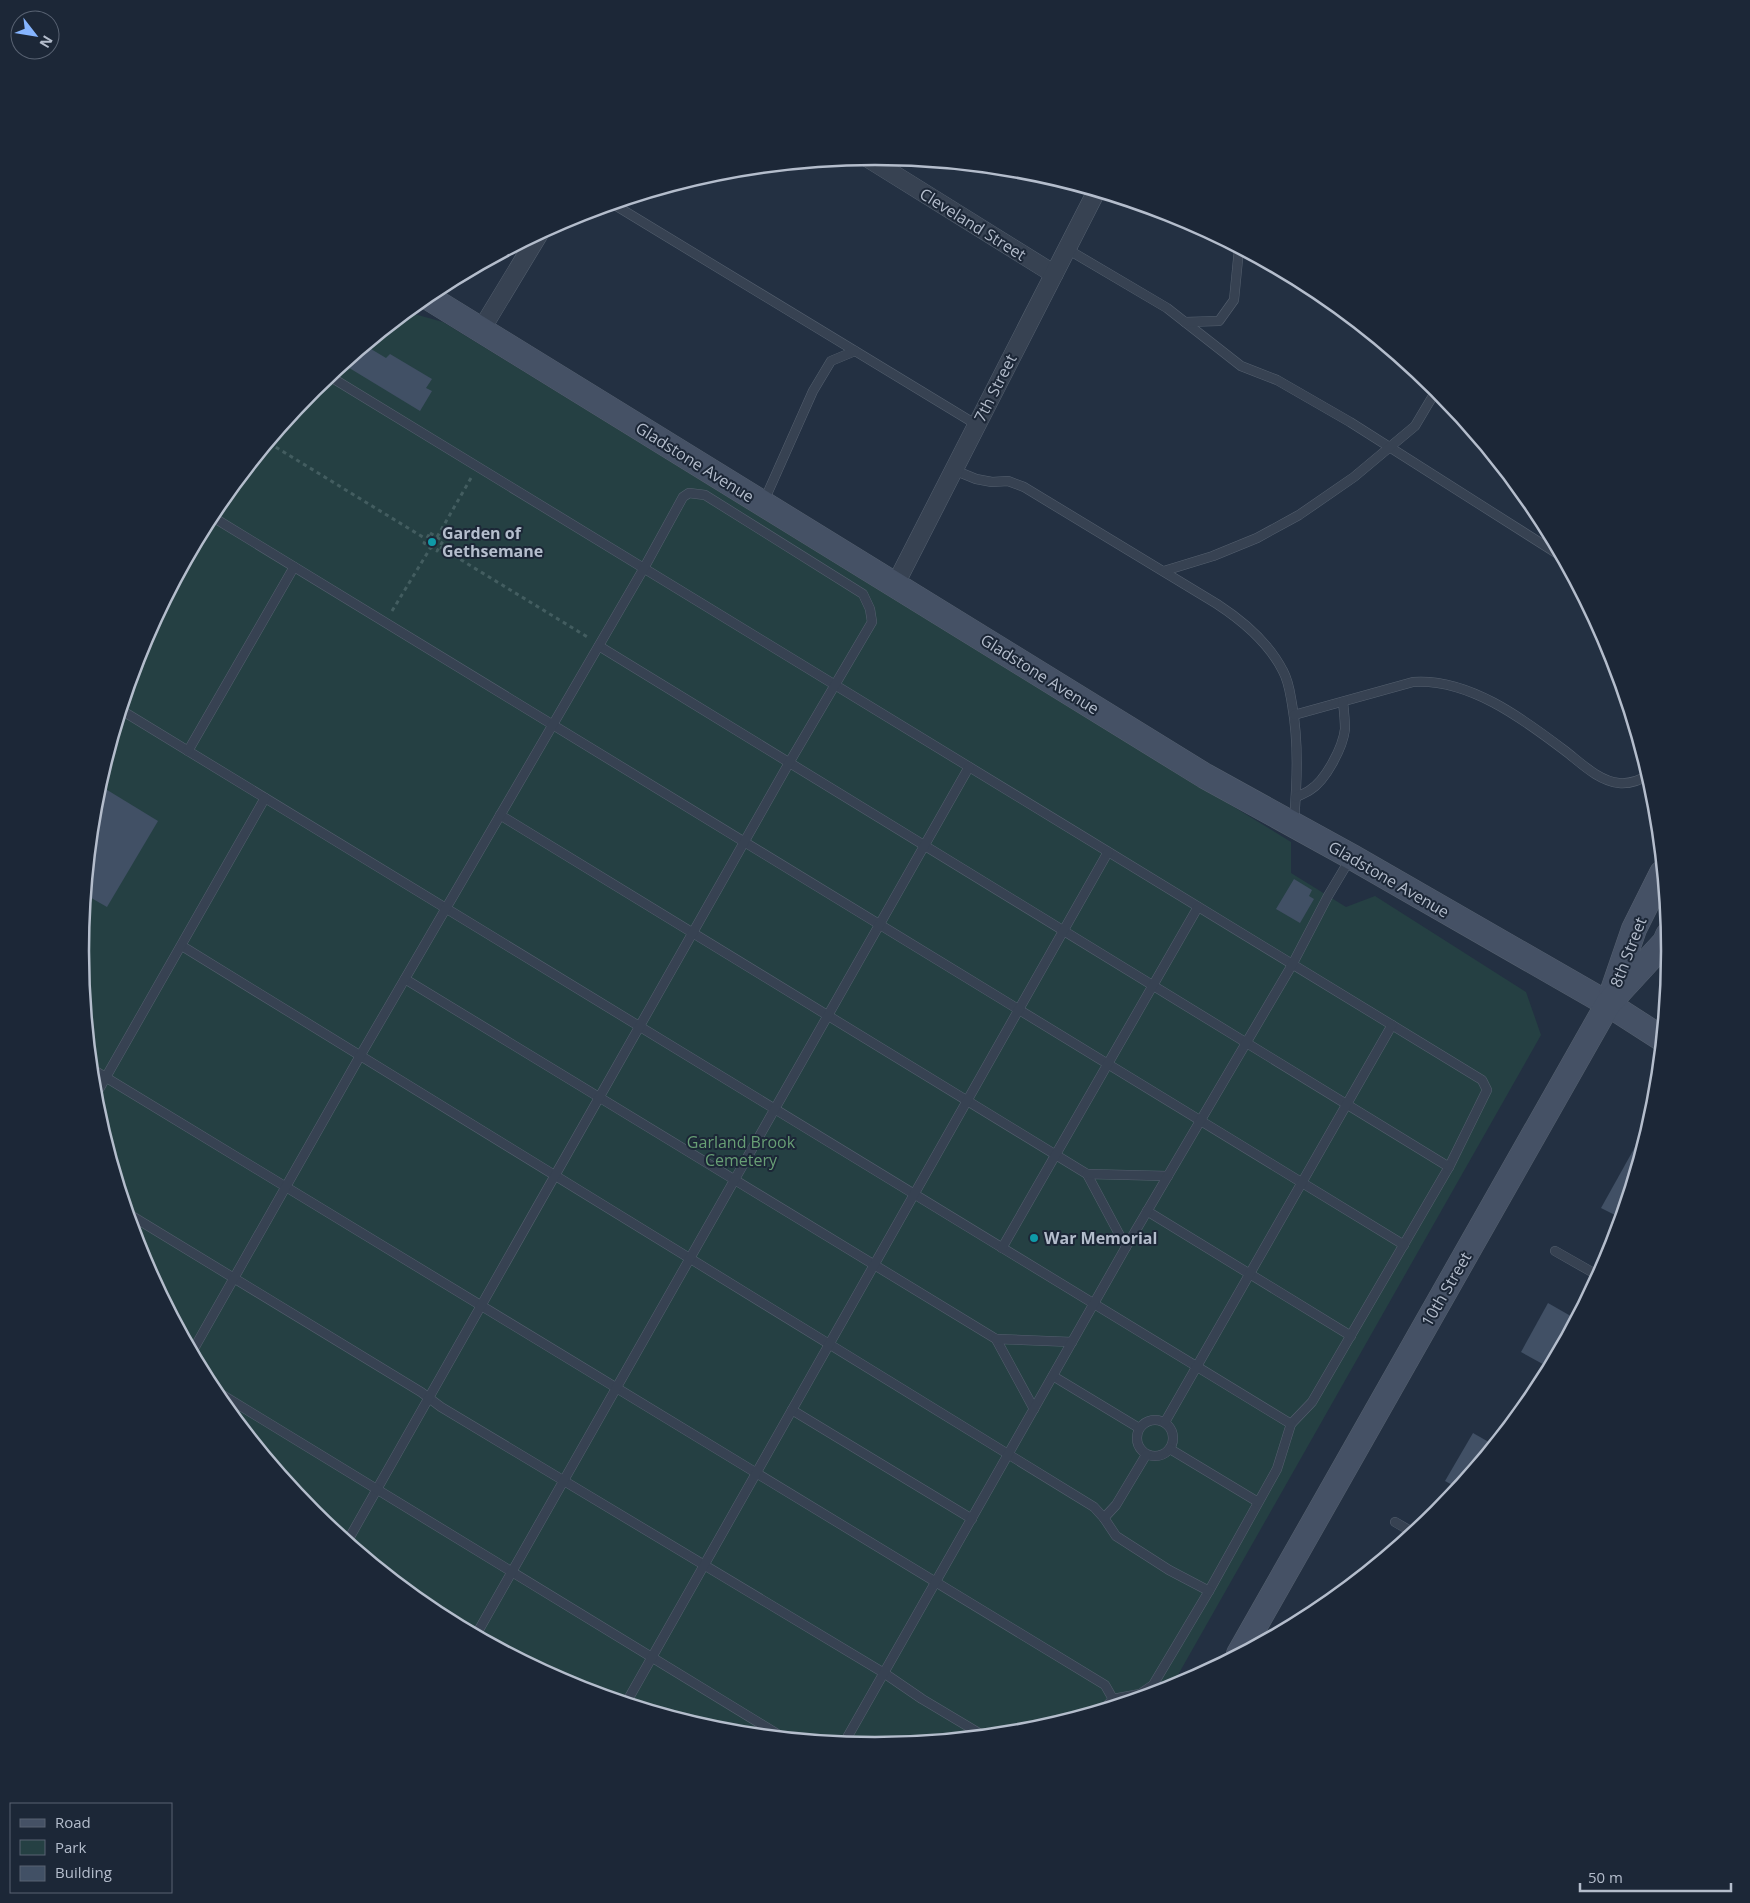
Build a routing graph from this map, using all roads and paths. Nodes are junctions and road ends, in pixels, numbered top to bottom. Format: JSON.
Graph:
{"nodes":[{"id":1,"x":879,"y":165,"type":"edge"},
{"id":2,"x":1094,"y":197,"type":"edge"},
{"id":3,"x":619,"y":208,"type":"edge"},
{"id":4,"x":534,"y":243,"type":"edge"},
{"id":5,"x":1067,"y":249,"type":"junction"},
{"id":6,"x":1238,"y":255,"type":"edge"},
{"id":7,"x":1054,"y":274,"type":"junction"},
{"id":8,"x":434,"y":301,"type":"edge"},
{"id":9,"x":1185,"y":322,"type":"junction"},
{"id":10,"x":481,"y":330,"type":"junction"},
{"id":11,"x":855,"y":351,"type":"junction"},
{"id":12,"x":336,"y":380,"type":"edge"},
{"id":13,"x":1432,"y":397,"type":"edge"},
{"id":14,"x":977,"y":425,"type":"junction"},
{"id":15,"x":273,"y":446,"type":"edge"},
{"id":16,"x":1388,"y":447,"type":"junction"},
{"id":17,"x":477,"y":467,"type":"junction"},
{"id":18,"x":954,"y":470,"type":"junction"},
{"id":19,"x":763,"y":504,"type":"junction"},
{"id":20,"x":218,"y":520,"type":"edge"},
{"id":21,"x":437,"y":537,"type":"junction"},
{"id":22,"x":426,"y":539,"type":"junction"},
{"id":23,"x":431,"y":547,"type":"junction"},
{"id":24,"x":440,"y":547,"type":"junction"},
{"id":25,"x":1551,"y":549,"type":"edge"},
{"id":26,"x":294,"y":567,"type":"junction"},
{"id":27,"x":644,"y":568,"type":"junction"},
{"id":28,"x":1164,"y":571,"type":"junction"},
{"id":29,"x":894,"y":585,"type":"junction"},
{"id":30,"x":386,"y":623,"type":"junction"},
{"id":31,"x":598,"y":646,"type":"junction"},
{"id":32,"x":835,"y":685,"type":"junction"},
{"id":33,"x":1343,"y":702,"type":"junction"},
{"id":34,"x":126,"y":713,"type":"edge"},
{"id":35,"x":1294,"y":715,"type":"junction"},
{"id":36,"x":553,"y":724,"type":"junction"},
{"id":37,"x":188,"y":751,"type":"junction"},
{"id":38,"x":789,"y":763,"type":"junction"},
{"id":39,"x":969,"y":767,"type":"junction"},
{"id":40,"x":1642,"y":779,"type":"edge"},
{"id":41,"x":1296,"y":797,"type":"junction"},
{"id":42,"x":265,"y":798,"type":"junction"},
{"id":43,"x":500,"y":816,"type":"junction"},
{"id":44,"x":1294,"y":825,"type":"junction"},
{"id":45,"x":745,"y":842,"type":"junction"},
{"id":46,"x":924,"y":846,"type":"junction"},
{"id":47,"x":1108,"y":852,"type":"junction"},
{"id":48,"x":1352,"y":856,"type":"junction"},
{"id":49,"x":1658,"y":881,"type":"edge"},
{"id":50,"x":1198,"y":907,"type":"junction"},
{"id":51,"x":446,"y":908,"type":"junction"},
{"id":52,"x":880,"y":924,"type":"junction"},
{"id":53,"x":1064,"y":931,"type":"junction"},
{"id":54,"x":693,"y":933,"type":"junction"},
{"id":55,"x":1661,"y":945,"type":"edge"},
{"id":56,"x":182,"y":946,"type":"junction"},
{"id":57,"x":1292,"y":965,"type":"junction"},
{"id":58,"x":405,"y":979,"type":"junction"},
{"id":59,"x":1153,"y":986,"type":"junction"},
{"id":60,"x":1608,"y":1004,"type":"junction"},
{"id":61,"x":1020,"y":1010,"type":"junction"},
{"id":62,"x":828,"y":1016,"type":"junction"},
{"id":63,"x":1392,"y":1025,"type":"junction"},
{"id":64,"x":640,"y":1027,"type":"junction"},
{"id":65,"x":1657,"y":1035,"type":"edge"},
{"id":66,"x":1246,"y":1042,"type":"junction"},
{"id":67,"x":360,"y":1056,"type":"junction"},
{"id":68,"x":1108,"y":1064,"type":"junction"},
{"id":69,"x":98,"y":1073,"type":"edge"},
{"id":70,"x":106,"y":1078,"type":"junction"},
{"id":71,"x":101,"y":1087,"type":"edge"},
{"id":72,"x":600,"y":1098,"type":"junction"},
{"id":73,"x":966,"y":1101,"type":"junction"},
{"id":74,"x":1347,"y":1105,"type":"junction"},
{"id":75,"x":775,"y":1109,"type":"junction"},
{"id":76,"x":1200,"y":1120,"type":"junction"},
{"id":77,"x":1056,"y":1155,"type":"junction"},
{"id":78,"x":1449,"y":1167,"type":"junction"},
{"id":79,"x":1087,"y":1174,"type":"junction"},
{"id":80,"x":555,"y":1176,"type":"junction"},
{"id":81,"x":1168,"y":1176,"type":"junction"},
{"id":82,"x":734,"y":1180,"type":"junction"},
{"id":83,"x":1303,"y":1183,"type":"junction"},
{"id":84,"x":286,"y":1187,"type":"junction"},
{"id":85,"x":915,"y":1195,"type":"junction"},
{"id":86,"x":1147,"y":1211,"type":"junction"},
{"id":87,"x":136,"y":1218,"type":"edge"},
{"id":88,"x":1404,"y":1245,"type":"junction"},
{"id":89,"x":1126,"y":1246,"type":"junction"},
{"id":90,"x":1002,"y":1248,"type":"junction"},
{"id":91,"x":1555,"y":1251,"type":"dead end"},
{"id":92,"x":690,"y":1259,"type":"junction"},
{"id":93,"x":874,"y":1265,"type":"junction"},
{"id":94,"x":1592,"y":1272,"type":"edge"},
{"id":95,"x":1250,"y":1274,"type":"junction"},
{"id":96,"x":234,"y":1278,"type":"junction"},
{"id":97,"x":1094,"y":1304,"type":"junction"},
{"id":98,"x":481,"y":1306,"type":"junction"},
{"id":99,"x":1351,"y":1336,"type":"junction"},
{"id":100,"x":996,"y":1339,"type":"junction"},
{"id":101,"x":1072,"y":1342,"type":"junction"},
{"id":102,"x":829,"y":1344,"type":"junction"},
{"id":103,"x":195,"y":1347,"type":"edge"},
{"id":104,"x":1197,"y":1367,"type":"junction"},
{"id":105,"x":1053,"y":1376,"type":"junction"},
{"id":106,"x":616,"y":1388,"type":"junction"},
{"id":107,"x":229,"y":1399,"type":"edge"},
{"id":108,"x":429,"y":1399,"type":"junction"},
{"id":109,"x":1034,"y":1409,"type":"junction"},
{"id":110,"x":792,"y":1410,"type":"junction"},
{"id":111,"x":1165,"y":1422,"type":"junction"},
{"id":112,"x":1291,"y":1424,"type":"junction"},
{"id":113,"x":1139,"y":1428,"type":"junction"},
{"id":114,"x":1170,"y":1449,"type":"junction"},
{"id":115,"x":1009,"y":1454,"type":"junction"},
{"id":116,"x":1146,"y":1455,"type":"junction"},
{"id":117,"x":756,"y":1473,"type":"junction"},
{"id":118,"x":564,"y":1481,"type":"junction"},
{"id":119,"x":377,"y":1489,"type":"junction"},
{"id":120,"x":1258,"y":1502,"type":"junction"},
{"id":121,"x":1104,"y":1518,"type":"junction"},
{"id":122,"x":972,"y":1519,"type":"junction"},
{"id":123,"x":1395,"y":1522,"type":"dead end"},
{"id":124,"x":1408,"y":1529,"type":"edge"},
{"id":125,"x":350,"y":1536,"type":"edge"},
{"id":126,"x":704,"y":1565,"type":"junction"},
{"id":127,"x":512,"y":1572,"type":"junction"},
{"id":128,"x":936,"y":1582,"type":"junction"},
{"id":129,"x":1209,"y":1591,"type":"junction"},
{"id":130,"x":479,"y":1630,"type":"edge"},
{"id":131,"x":1245,"y":1645,"type":"edge"},
{"id":132,"x":652,"y":1657,"type":"junction"},
{"id":133,"x":884,"y":1673,"type":"junction"},
{"id":134,"x":1148,"y":1689,"type":"edge"},
{"id":135,"x":1126,"y":1697,"type":"edge"},
{"id":136,"x":629,"y":1698,"type":"edge"},
{"id":137,"x":1113,"y":1699,"type":"joint"},
{"id":138,"x":773,"y":1731,"type":"edge"},
{"id":139,"x":976,"y":1731,"type":"edge"},
{"id":140,"x":847,"y":1737,"type":"edge"}],
"edges":[{"from":1,"to":7,"type":"street","name":"Cleveland Street"},
{"from":2,"to":5,"type":"street","name":"7th Street"},
{"from":3,"to":11,"type":"lane"},
{"from":4,"to":10,"type":"street"},
{"from":5,"to":7,"type":"street","name":"7th Street"},
{"from":5,"to":9,"type":"lane"},
{"from":6,"to":9,"type":"lane"},
{"from":7,"to":14,"type":"street","name":"7th Street"},
{"from":8,"to":10,"type":"street","name":"Gladstone Avenue"},
{"from":9,"to":16,"type":"lane"},
{"from":10,"to":19,"type":"street","name":"Gladstone Avenue"},
{"from":11,"to":14,"type":"lane"},
{"from":11,"to":19,"type":"lane"},
{"from":12,"to":17,"type":"lane"},
{"from":13,"to":16,"type":"lane"},
{"from":14,"to":18,"type":"street","name":"7th Street"},
{"from":15,"to":22,"type":"path"},
{"from":16,"to":25,"type":"lane"},
{"from":16,"to":28,"type":"lane"},
{"from":17,"to":21,"type":"path"},
{"from":17,"to":27,"type":"lane"},
{"from":18,"to":28,"type":"lane"},
{"from":18,"to":29,"type":"street","name":"7th Street"},
{"from":19,"to":29,"type":"street","name":"Gladstone Avenue"},
{"from":20,"to":26,"type":"lane"},
{"from":21,"to":22,"type":"path"},
{"from":21,"to":24,"type":"path"},
{"from":22,"to":23,"type":"path"},
{"from":23,"to":24,"type":"path"},
{"from":23,"to":30,"type":"path"},
{"from":24,"to":31,"type":"path"},
{"from":26,"to":30,"type":"lane"},
{"from":26,"to":37,"type":"lane"},
{"from":27,"to":31,"type":"lane"},
{"from":27,"to":32,"type":"lane"},
{"from":27,"to":32,"type":"lane"},
{"from":28,"to":35,"type":"lane"},
{"from":29,"to":44,"type":"street","name":"Gladstone Avenue"},
{"from":30,"to":36,"type":"lane"},
{"from":31,"to":36,"type":"lane"},
{"from":31,"to":38,"type":"lane"},
{"from":32,"to":38,"type":"lane"},
{"from":32,"to":39,"type":"lane"},
{"from":33,"to":35,"type":"lane"},
{"from":33,"to":40,"type":"lane"},
{"from":33,"to":41,"type":"lane"},
{"from":34,"to":37,"type":"lane"},
{"from":35,"to":41,"type":"lane"},
{"from":36,"to":43,"type":"lane"},
{"from":36,"to":45,"type":"lane"},
{"from":37,"to":42,"type":"lane"},
{"from":38,"to":45,"type":"lane"},
{"from":38,"to":46,"type":"lane"},
{"from":39,"to":46,"type":"lane"},
{"from":39,"to":47,"type":"lane"},
{"from":41,"to":44,"type":"lane"},
{"from":42,"to":51,"type":"lane"},
{"from":42,"to":56,"type":"lane"},
{"from":43,"to":51,"type":"lane"},
{"from":43,"to":54,"type":"lane"},
{"from":44,"to":48,"type":"street","name":"Gladstone Avenue"},
{"from":45,"to":52,"type":"lane"},
{"from":45,"to":54,"type":"lane"},
{"from":46,"to":52,"type":"lane"},
{"from":46,"to":53,"type":"lane"},
{"from":47,"to":50,"type":"lane"},
{"from":47,"to":53,"type":"lane"},
{"from":48,"to":57,"type":"lane"},
{"from":48,"to":60,"type":"street","name":"Gladstone Avenue"},
{"from":49,"to":60,"type":"street","name":"8th Street"},
{"from":50,"to":57,"type":"lane"},
{"from":50,"to":59,"type":"lane"},
{"from":51,"to":58,"type":"lane"},
{"from":51,"to":64,"type":"lane"},
{"from":52,"to":61,"type":"lane"},
{"from":52,"to":62,"type":"lane"},
{"from":53,"to":59,"type":"lane"},
{"from":53,"to":61,"type":"lane"},
{"from":54,"to":62,"type":"lane"},
{"from":54,"to":64,"type":"lane"},
{"from":55,"to":60,"type":"street","name":"10th Street"},
{"from":56,"to":67,"type":"lane"},
{"from":56,"to":70,"type":"lane"},
{"from":57,"to":63,"type":"lane"},
{"from":57,"to":66,"type":"lane"},
{"from":58,"to":67,"type":"lane"},
{"from":58,"to":72,"type":"lane"},
{"from":59,"to":66,"type":"lane"},
{"from":59,"to":68,"type":"lane"},
{"from":60,"to":65,"type":"street","name":"Gladstone Avenue"},
{"from":60,"to":131,"type":"street","name":"10th Street"},
{"from":61,"to":68,"type":"lane"},
{"from":61,"to":73,"type":"lane"},
{"from":62,"to":73,"type":"lane"},
{"from":62,"to":75,"type":"lane"},
{"from":63,"to":74,"type":"lane"},
{"from":63,"to":78,"type":"lane"},
{"from":64,"to":72,"type":"lane"},
{"from":64,"to":75,"type":"lane"},
{"from":66,"to":74,"type":"lane"},
{"from":66,"to":76,"type":"lane"},
{"from":67,"to":80,"type":"lane"},
{"from":67,"to":84,"type":"lane"},
{"from":68,"to":76,"type":"lane"},
{"from":68,"to":77,"type":"lane"},
{"from":69,"to":70,"type":"lane"},
{"from":70,"to":71,"type":"lane"},
{"from":70,"to":84,"type":"lane"},
{"from":72,"to":80,"type":"lane"},
{"from":72,"to":82,"type":"lane"},
{"from":73,"to":77,"type":"lane"},
{"from":73,"to":85,"type":"lane"},
{"from":74,"to":78,"type":"lane"},
{"from":74,"to":83,"type":"lane"},
{"from":75,"to":82,"type":"lane"},
{"from":75,"to":85,"type":"lane"},
{"from":76,"to":81,"type":"lane"},
{"from":76,"to":83,"type":"lane"},
{"from":77,"to":79,"type":"lane"},
{"from":77,"to":90,"type":"lane"},
{"from":78,"to":88,"type":"lane"},
{"from":79,"to":81,"type":"lane"},
{"from":79,"to":89,"type":"lane"},
{"from":80,"to":92,"type":"lane"},
{"from":80,"to":98,"type":"lane"},
{"from":81,"to":86,"type":"lane"},
{"from":82,"to":92,"type":"lane"},
{"from":82,"to":93,"type":"lane"},
{"from":83,"to":88,"type":"lane"},
{"from":83,"to":95,"type":"lane"},
{"from":84,"to":96,"type":"lane"},
{"from":84,"to":98,"type":"lane"},
{"from":85,"to":90,"type":"lane"},
{"from":85,"to":93,"type":"lane"},
{"from":86,"to":89,"type":"lane"},
{"from":86,"to":95,"type":"lane"},
{"from":87,"to":96,"type":"lane"},
{"from":88,"to":99,"type":"lane"},
{"from":89,"to":97,"type":"lane"},
{"from":90,"to":97,"type":"lane"},
{"from":91,"to":94,"type":"lane"},
{"from":92,"to":102,"type":"lane"},
{"from":92,"to":106,"type":"lane"},
{"from":93,"to":100,"type":"lane"},
{"from":93,"to":102,"type":"lane"},
{"from":95,"to":99,"type":"lane"},
{"from":95,"to":104,"type":"lane"},
{"from":96,"to":103,"type":"lane"},
{"from":96,"to":108,"type":"lane"},
{"from":97,"to":101,"type":"lane"},
{"from":97,"to":104,"type":"lane"},
{"from":98,"to":106,"type":"lane"},
{"from":98,"to":108,"type":"lane"},
{"from":99,"to":112,"type":"lane"},
{"from":100,"to":101,"type":"lane"},
{"from":100,"to":109,"type":"lane"},
{"from":101,"to":105,"type":"lane"},
{"from":102,"to":110,"type":"lane"},
{"from":102,"to":115,"type":"lane"},
{"from":104,"to":111,"type":"lane"},
{"from":104,"to":112,"type":"lane"},
{"from":105,"to":109,"type":"lane"},
{"from":105,"to":113,"type":"lane"},
{"from":106,"to":117,"type":"lane"},
{"from":106,"to":118,"type":"lane"},
{"from":107,"to":119,"type":"lane"},
{"from":108,"to":118,"type":"lane"},
{"from":108,"to":119,"type":"lane"},
{"from":109,"to":115,"type":"lane"},
{"from":110,"to":117,"type":"lane"},
{"from":110,"to":122,"type":"lane"},
{"from":111,"to":113,"type":"lane"},
{"from":111,"to":114,"type":"lane"},
{"from":112,"to":120,"type":"lane"},
{"from":113,"to":116,"type":"lane"},
{"from":114,"to":116,"type":"lane"},
{"from":114,"to":120,"type":"lane"},
{"from":115,"to":121,"type":"lane"},
{"from":115,"to":122,"type":"lane"},
{"from":116,"to":121,"type":"lane"},
{"from":117,"to":126,"type":"lane"},
{"from":117,"to":128,"type":"lane"},
{"from":118,"to":126,"type":"lane"},
{"from":118,"to":127,"type":"lane"},
{"from":119,"to":125,"type":"lane"},
{"from":119,"to":127,"type":"lane"},
{"from":120,"to":129,"type":"lane"},
{"from":121,"to":129,"type":"lane"},
{"from":122,"to":128,"type":"lane"},
{"from":123,"to":124,"type":"lane"},
{"from":126,"to":132,"type":"lane"},
{"from":126,"to":133,"type":"lane"},
{"from":127,"to":130,"type":"lane"},
{"from":127,"to":132,"type":"lane"},
{"from":128,"to":133,"type":"lane"},
{"from":128,"to":137,"type":"lane"},
{"from":129,"to":134,"type":"lane"},
{"from":132,"to":136,"type":"lane"},
{"from":132,"to":138,"type":"lane"},
{"from":133,"to":139,"type":"lane"},
{"from":133,"to":140,"type":"lane"},
{"from":135,"to":137,"type":"lane"}]}
